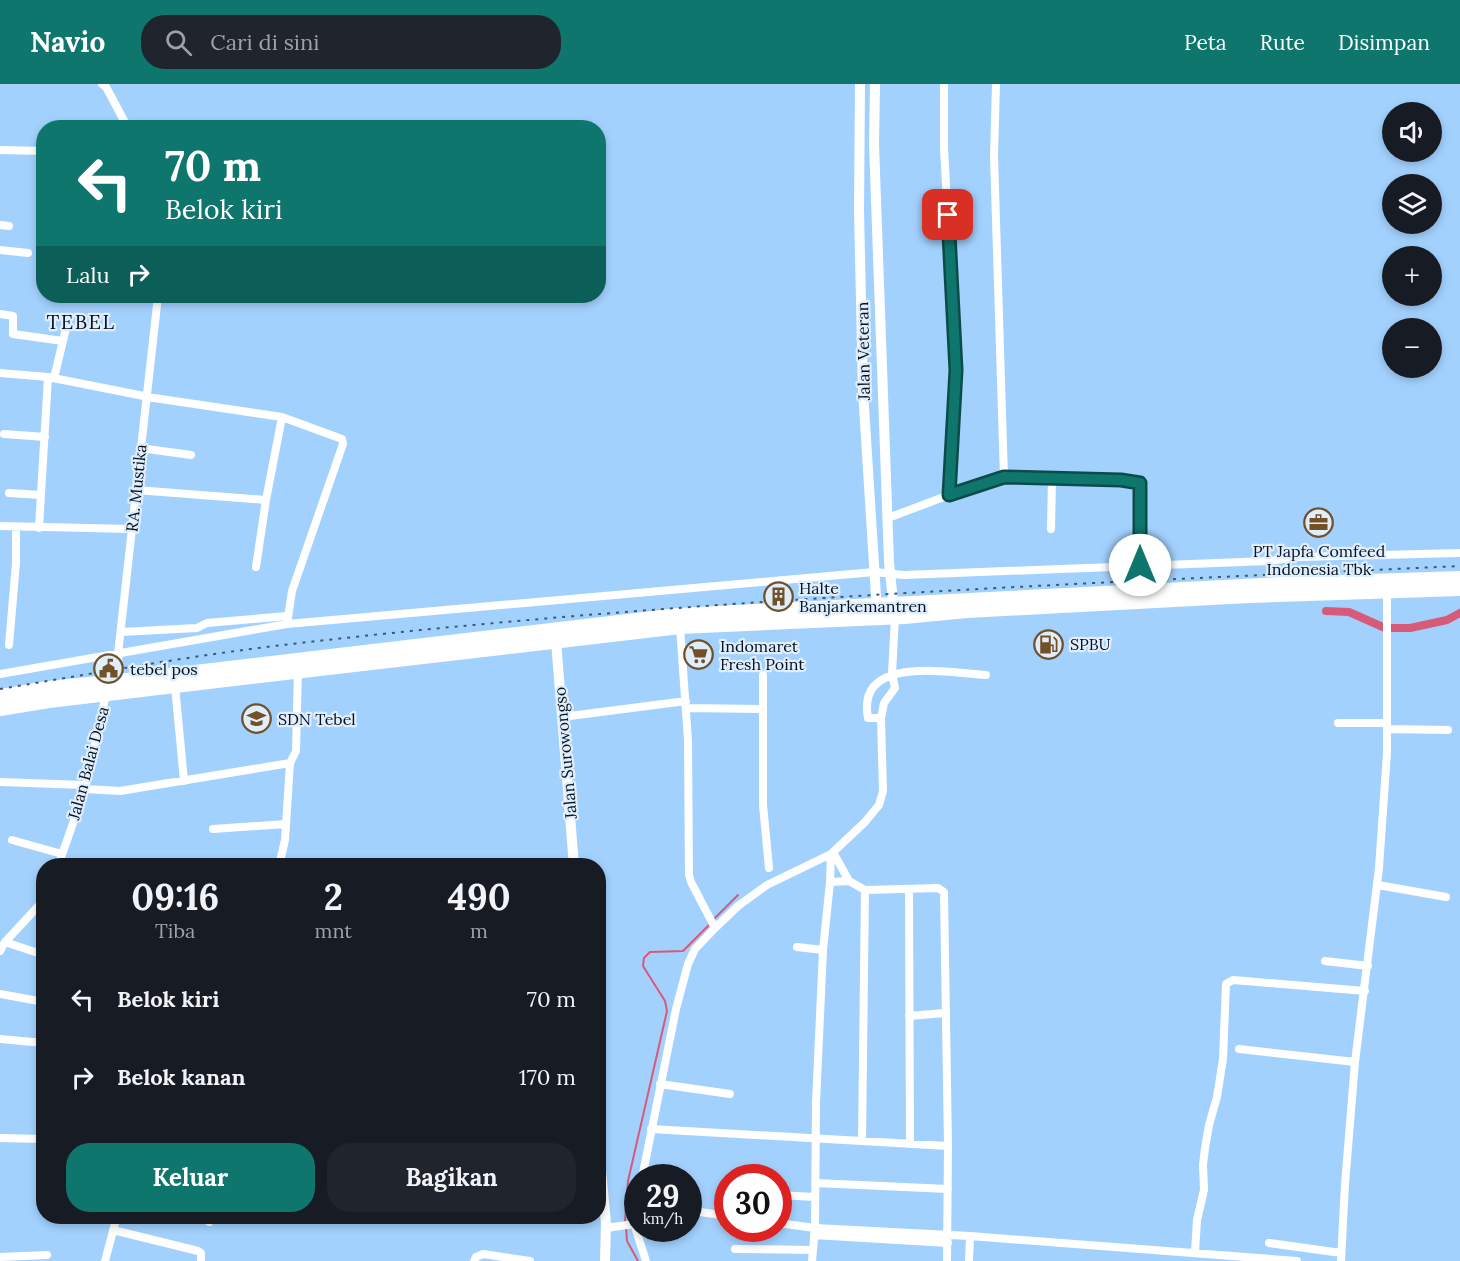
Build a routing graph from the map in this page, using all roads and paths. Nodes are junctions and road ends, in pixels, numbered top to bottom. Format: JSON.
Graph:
{"nodes":[{"id":1,"x":102,"y":84,"type":"edge"},
{"id":2,"x":860,"y":84,"type":"edge"},
{"id":3,"x":875,"y":84,"type":"edge"},
{"id":4,"x":944,"y":84,"type":"edge"},
{"id":5,"x":996,"y":84,"type":"edge"},
{"id":6,"x":124,"y":120,"type":"edge"},
{"id":7,"x":0,"y":150,"type":"edge"},
{"id":8,"x":36,"y":151,"type":"edge"},
{"id":9,"x":0,"y":250,"type":"edge"},
{"id":10,"x":28,"y":253,"type":"dead end"},
{"id":11,"x":157,"y":303,"type":"edge"},
{"id":12,"x":0,"y":314,"type":"edge"},
{"id":13,"x":68,"y":320,"type":"dead end"},
{"id":14,"x":63,"y":342,"type":"junction"},
{"id":15,"x":0,"y":373,"type":"edge"},
{"id":16,"x":51,"y":378,"type":"junction"},
{"id":17,"x":863,"y":391,"type":"junction"},
{"id":18,"x":884,"y":392,"type":"junction"},
{"id":19,"x":148,"y":397,"type":"junction"},
{"id":20,"x":282,"y":417,"type":"junction"},
{"id":21,"x":4,"y":434,"type":"dead end"},
{"id":22,"x":45,"y":437,"type":"junction"},
{"id":23,"x":140,"y":448,"type":"junction"},
{"id":24,"x":191,"y":455,"type":"dead end"},
{"id":25,"x":1004,"y":477,"type":"junction"},
{"id":26,"x":1052,"y":479,"type":"junction"},
{"id":27,"x":136,"y":490,"type":"junction"},
{"id":28,"x":9,"y":492,"type":"dead end"},
{"id":29,"x":41,"y":495,"type":"junction"},
{"id":30,"x":949,"y":495,"type":"junction"},
{"id":31,"x":266,"y":500,"type":"junction"},
{"id":32,"x":888,"y":519,"type":"junction"},
{"id":33,"x":0,"y":526,"type":"edge"},
{"id":34,"x":16,"y":527,"type":"junction"},
{"id":35,"x":39,"y":528,"type":"junction"},
{"id":36,"x":132,"y":529,"type":"junction"},
{"id":37,"x":1051,"y":529,"type":"dead end"},
{"id":38,"x":1460,"y":553,"type":"edge"},
{"id":39,"x":1140,"y":565,"type":"junction"},
{"id":40,"x":256,"y":567,"type":"dead end"},
{"id":41,"x":874,"y":572,"type":"junction"},
{"id":42,"x":890,"y":573,"type":"junction"},
{"id":43,"x":1460,"y":578,"type":"edge"},
{"id":44,"x":1460,"y":589,"type":"edge"},
{"id":45,"x":1387,"y":591,"type":"junction"},
{"id":46,"x":894,"y":611,"type":"junction"},
{"id":47,"x":877,"y":612,"type":"junction"},
{"id":48,"x":287,"y":620,"type":"junction"},
{"id":49,"x":680,"y":627,"type":"junction"},
{"id":50,"x":121,"y":632,"type":"junction"},
{"id":51,"x":556,"y":641,"type":"junction"},
{"id":52,"x":9,"y":645,"type":"dead end"},
{"id":53,"x":118,"y":654,"type":"junction"},
{"id":54,"x":298,"y":665,"type":"junction"},
{"id":55,"x":0,"y":674,"type":"edge"},
{"id":56,"x":763,"y":675,"type":"dead end"},
{"id":57,"x":986,"y":675,"type":"dead end"},
{"id":58,"x":890,"y":678,"type":"junction"},
{"id":59,"x":119,"y":681,"type":"junction"},
{"id":60,"x":175,"y":686,"type":"junction"},
{"id":61,"x":106,"y":694,"type":"junction"},
{"id":62,"x":0,"y":696,"type":"edge"},
{"id":63,"x":686,"y":705,"type":"junction"},
{"id":64,"x":0,"y":709,"type":"edge"},
{"id":65,"x":763,"y":709,"type":"junction"},
{"id":66,"x":562,"y":717,"type":"junction"},
{"id":67,"x":877,"y":719,"type":"junction"},
{"id":68,"x":1338,"y":723,"type":"dead end"},
{"id":69,"x":1387,"y":726,"type":"junction"},
{"id":70,"x":1448,"y":730,"type":"dead end"},
{"id":71,"x":290,"y":763,"type":"junction"},
{"id":72,"x":184,"y":781,"type":"junction"},
{"id":73,"x":0,"y":782,"type":"edge"},
{"id":74,"x":85,"y":787,"type":"junction"},
{"id":75,"x":286,"y":824,"type":"junction"},
{"id":76,"x":213,"y":829,"type":"dead end"},
{"id":77,"x":12,"y":840,"type":"dead end"},
{"id":78,"x":832,"y":853,"type":"junction"},
{"id":79,"x":62,"y":854,"type":"junction"},
{"id":80,"x":61,"y":858,"type":"edge"},
{"id":81,"x":280,"y":858,"type":"edge"},
{"id":82,"x":573,"y":858,"type":"edge"},
{"id":83,"x":769,"y":868,"type":"dead end"},
{"id":84,"x":849,"y":881,"type":"junction"},
{"id":85,"x":830,"y":882,"type":"junction"},
{"id":86,"x":1377,"y":885,"type":"junction"},
{"id":87,"x":865,"y":890,"type":"junction"},
{"id":88,"x":909,"y":890,"type":"junction"},
{"id":89,"x":1446,"y":897,"type":"dead end"},
{"id":90,"x":36,"y":908,"type":"edge"},
{"id":91,"x":713,"y":924,"type":"junction"},
{"id":92,"x":5,"y":942,"type":"junction"},
{"id":93,"x":797,"y":947,"type":"dead end"},
{"id":94,"x":823,"y":950,"type":"junction"},
{"id":95,"x":0,"y":951,"type":"edge"},
{"id":96,"x":36,"y":952,"type":"edge"},
{"id":97,"x":1325,"y":961,"type":"dead end"},
{"id":98,"x":1368,"y":966,"type":"junction"},
{"id":99,"x":1365,"y":991,"type":"junction"},
{"id":100,"x":0,"y":994,"type":"edge"},
{"id":101,"x":36,"y":1001,"type":"edge"},
{"id":102,"x":945,"y":1013,"type":"junction"},
{"id":103,"x":909,"y":1016,"type":"junction"},
{"id":104,"x":0,"y":1039,"type":"edge"},
{"id":105,"x":36,"y":1042,"type":"edge"},
{"id":106,"x":1239,"y":1049,"type":"dead end"},
{"id":107,"x":1355,"y":1062,"type":"junction"},
{"id":108,"x":660,"y":1084,"type":"junction"},
{"id":109,"x":730,"y":1094,"type":"dead end"},
{"id":110,"x":651,"y":1129,"type":"junction"},
{"id":111,"x":0,"y":1138,"type":"edge"},
{"id":112,"x":36,"y":1139,"type":"edge"},
{"id":113,"x":816,"y":1139,"type":"junction"},
{"id":114,"x":862,"y":1141,"type":"junction"},
{"id":115,"x":910,"y":1144,"type":"junction"},
{"id":116,"x":948,"y":1146,"type":"junction"},
{"id":117,"x":645,"y":1164,"type":"edge"},
{"id":118,"x":816,"y":1183,"type":"junction"},
{"id":119,"x":948,"y":1189,"type":"junction"},
{"id":120,"x":792,"y":1196,"type":"edge"},
{"id":121,"x":815,"y":1197,"type":"junction"},
{"id":122,"x":115,"y":1224,"type":"edge"},
{"id":123,"x":606,"y":1224,"type":"edge"},
{"id":124,"x":624,"y":1226,"type":"edge"},
{"id":125,"x":792,"y":1226,"type":"edge"},
{"id":126,"x":606,"y":1228,"type":"junction"},
{"id":127,"x":113,"y":1230,"type":"junction"},
{"id":128,"x":814,"y":1232,"type":"junction"},
{"id":129,"x":970,"y":1236,"type":"junction"},
{"id":130,"x":948,"y":1239,"type":"junction"},
{"id":131,"x":636,"y":1242,"type":"edge"},
{"id":132,"x":1269,"y":1243,"type":"dead end"},
{"id":133,"x":735,"y":1249,"type":"dead end"},
{"id":134,"x":813,"y":1250,"type":"junction"},
{"id":135,"x":47,"y":1255,"type":"dead end"},
{"id":136,"x":1192,"y":1256,"type":"edge"},
{"id":137,"x":0,"y":1257,"type":"edge"},
{"id":138,"x":1341,"y":1257,"type":"edge"},
{"id":139,"x":474,"y":1260,"type":"edge"},
{"id":140,"x":105,"y":1261,"type":"edge"},
{"id":141,"x":201,"y":1261,"type":"edge"},
{"id":142,"x":530,"y":1261,"type":"edge"},
{"id":143,"x":605,"y":1261,"type":"edge"},
{"id":144,"x":646,"y":1261,"type":"edge"},
{"id":145,"x":812,"y":1261,"type":"edge"},
{"id":146,"x":947,"y":1261,"type":"edge"},
{"id":147,"x":969,"y":1261,"type":"edge"},
{"id":148,"x":1297,"y":1261,"type":"edge"}],
"edges":[{"from":1,"to":6,"type":"street"},
{"from":2,"to":17,"type":"main road","name":"Jalan Veteran"},
{"from":3,"to":18,"type":"main road","name":"Jalan Veteran"},
{"from":4,"to":30,"type":"street"},
{"from":5,"to":25,"type":"street"},
{"from":7,"to":8,"type":"street"},
{"from":9,"to":10,"type":"street"},
{"from":11,"to":19,"type":"street","name":"RA. Mustika"},
{"from":12,"to":14,"type":"street"},
{"from":13,"to":14,"type":"street"},
{"from":14,"to":16,"type":"street"},
{"from":15,"to":16,"type":"street"},
{"from":16,"to":19,"type":"street"},
{"from":16,"to":22,"type":"street"},
{"from":17,"to":18,"type":"main road"},
{"from":17,"to":41,"type":"main road","name":"Jalan Veteran"},
{"from":18,"to":32,"type":"main road","name":"Jalan Veteran"},
{"from":19,"to":20,"type":"street"},
{"from":19,"to":23,"type":"street","name":"RA. Mustika"},
{"from":20,"to":31,"type":"street"},
{"from":20,"to":48,"type":"street"},
{"from":21,"to":22,"type":"street"},
{"from":22,"to":29,"type":"street"},
{"from":23,"to":24,"type":"street"},
{"from":23,"to":27,"type":"street","name":"RA. Mustika"},
{"from":25,"to":26,"type":"street"},
{"from":25,"to":30,"type":"street"},
{"from":26,"to":37,"type":"street"},
{"from":26,"to":39,"type":"street"},
{"from":27,"to":31,"type":"street"},
{"from":27,"to":36,"type":"street","name":"RA. Mustika"},
{"from":28,"to":29,"type":"street"},
{"from":29,"to":35,"type":"street"},
{"from":30,"to":32,"type":"street"},
{"from":31,"to":40,"type":"street"},
{"from":32,"to":42,"type":"main road","name":"Jalan Veteran"},
{"from":33,"to":34,"type":"street"},
{"from":34,"to":35,"type":"street"},
{"from":34,"to":52,"type":"street"},
{"from":35,"to":36,"type":"street"},
{"from":36,"to":50,"type":"street","name":"RA. Mustika"},
{"from":38,"to":39,"type":"street"},
{"from":39,"to":42,"type":"street"},
{"from":41,"to":42,"type":"street"},
{"from":41,"to":47,"type":"main road","name":"Jalan Veteran"},
{"from":41,"to":48,"type":"street"},
{"from":42,"to":46,"type":"main road","name":"Jalan Veteran"},
{"from":43,"to":46,"type":"highway"},
{"from":44,"to":45,"type":"highway"},
{"from":45,"to":46,"type":"highway"},
{"from":45,"to":69,"type":"street"},
{"from":46,"to":47,"type":"highway"},
{"from":46,"to":58,"type":"street"},
{"from":47,"to":49,"type":"highway"},
{"from":47,"to":54,"type":"highway"},
{"from":48,"to":50,"type":"street"},
{"from":48,"to":53,"type":"street"},
{"from":49,"to":51,"type":"highway"},
{"from":49,"to":63,"type":"street"},
{"from":50,"to":53,"type":"street","name":"RA. Mustika"},
{"from":51,"to":54,"type":"highway"},
{"from":51,"to":66,"type":"main road","name":"Jalan Surowongso"},
{"from":53,"to":55,"type":"street"},
{"from":53,"to":59,"type":"street","name":"RA. Mustika"},
{"from":54,"to":59,"type":"highway"},
{"from":54,"to":60,"type":"highway"},
{"from":54,"to":71,"type":"street"},
{"from":56,"to":65,"type":"street"},
{"from":57,"to":58,"type":"street"},
{"from":58,"to":67,"type":"street"},
{"from":58,"to":67,"type":"street"},
{"from":59,"to":62,"type":"highway"},
{"from":60,"to":61,"type":"highway"},
{"from":60,"to":72,"type":"street"},
{"from":61,"to":64,"type":"highway"},
{"from":61,"to":74,"type":"street","name":"Jalan Balai Desa"},
{"from":63,"to":65,"type":"street"},
{"from":63,"to":66,"type":"street"},
{"from":63,"to":91,"type":"street"},
{"from":65,"to":83,"type":"street"},
{"from":66,"to":82,"type":"main road","name":"Jalan Surowongso"},
{"from":67,"to":78,"type":"street"},
{"from":68,"to":69,"type":"street"},
{"from":69,"to":70,"type":"street"},
{"from":69,"to":86,"type":"street"},
{"from":71,"to":72,"type":"street"},
{"from":71,"to":75,"type":"street"},
{"from":72,"to":74,"type":"street"},
{"from":73,"to":74,"type":"street"},
{"from":74,"to":79,"type":"street","name":"Jalan Balai Desa"},
{"from":75,"to":76,"type":"street"},
{"from":75,"to":81,"type":"street"},
{"from":77,"to":79,"type":"street"},
{"from":78,"to":84,"type":"street"},
{"from":78,"to":85,"type":"street"},
{"from":78,"to":91,"type":"street"},
{"from":79,"to":80,"type":"street","name":"Jalan Balai Desa"},
{"from":84,"to":85,"type":"street"},
{"from":84,"to":87,"type":"street"},
{"from":85,"to":94,"type":"street"},
{"from":86,"to":89,"type":"street"},
{"from":86,"to":98,"type":"street"},
{"from":87,"to":88,"type":"street"},
{"from":87,"to":114,"type":"street"},
{"from":88,"to":102,"type":"street"},
{"from":88,"to":103,"type":"street"},
{"from":90,"to":92,"type":"street"},
{"from":91,"to":108,"type":"street"},
{"from":92,"to":95,"type":"street"},
{"from":92,"to":96,"type":"street"},
{"from":93,"to":94,"type":"street"},
{"from":94,"to":113,"type":"street"},
{"from":97,"to":98,"type":"street"},
{"from":98,"to":99,"type":"street"},
{"from":99,"to":107,"type":"street"},
{"from":99,"to":136,"type":"street"},
{"from":100,"to":101,"type":"street"},
{"from":102,"to":103,"type":"street"},
{"from":102,"to":116,"type":"street"},
{"from":103,"to":115,"type":"street"},
{"from":104,"to":105,"type":"street"},
{"from":106,"to":107,"type":"street"},
{"from":107,"to":138,"type":"street"},
{"from":108,"to":109,"type":"street"},
{"from":108,"to":110,"type":"street"},
{"from":110,"to":113,"type":"street"},
{"from":110,"to":117,"type":"street"},
{"from":111,"to":112,"type":"street"},
{"from":113,"to":114,"type":"street"},
{"from":113,"to":118,"type":"street"},
{"from":114,"to":115,"type":"street"},
{"from":115,"to":116,"type":"street"},
{"from":116,"to":119,"type":"street"},
{"from":118,"to":119,"type":"street"},
{"from":118,"to":121,"type":"street"},
{"from":119,"to":130,"type":"street"},
{"from":120,"to":121,"type":"street"},
{"from":121,"to":128,"type":"street"},
{"from":122,"to":127,"type":"street"},
{"from":123,"to":126,"type":"main road"},
{"from":124,"to":126,"type":"street"},
{"from":125,"to":128,"type":"street"},
{"from":126,"to":143,"type":"main road"},
{"from":127,"to":140,"type":"street"},
{"from":127,"to":141,"type":"street"},
{"from":128,"to":130,"type":"street"},
{"from":128,"to":134,"type":"street"},
{"from":129,"to":130,"type":"street"},
{"from":129,"to":136,"type":"street"},
{"from":129,"to":147,"type":"street"},
{"from":130,"to":146,"type":"street"},
{"from":131,"to":144,"type":"street"},
{"from":132,"to":138,"type":"street"},
{"from":133,"to":134,"type":"street"},
{"from":134,"to":145,"type":"street"},
{"from":135,"to":137,"type":"street"},
{"from":136,"to":148,"type":"street"},
{"from":139,"to":142,"type":"street"}]}
